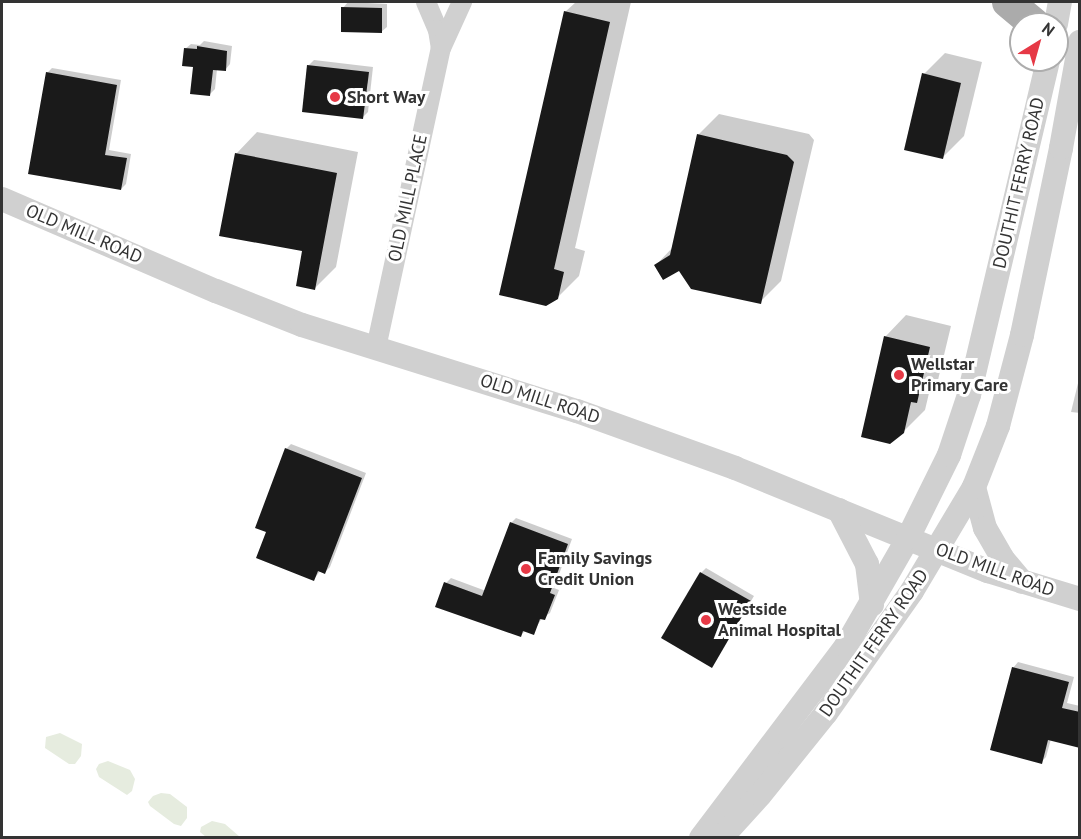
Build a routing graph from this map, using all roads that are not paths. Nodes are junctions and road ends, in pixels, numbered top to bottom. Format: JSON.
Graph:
{"nodes":[{"id":1,"x":426,"y":2,"type":"edge"},
{"id":2,"x":462,"y":2,"type":"edge"},
{"id":3,"x":1008,"y":2,"type":"edge"},
{"id":4,"x":1020,"y":12,"type":"edge"},
{"id":5,"x":1080,"y":42,"type":"edge"},
{"id":6,"x":441,"y":48,"type":"junction"},
{"id":7,"x":1045,"y":72,"type":"edge"},
{"id":8,"x":2,"y":199,"type":"edge"},
{"id":9,"x":376,"y":348,"type":"junction"},
{"id":10,"x":974,"y":488,"type":"junction"},
{"id":11,"x":839,"y":510,"type":"junction"},
{"id":12,"x":908,"y":538,"type":"junction"},
{"id":13,"x":939,"y":550,"type":"junction"},
{"id":14,"x":1022,"y":582,"type":"junction"},
{"id":15,"x":1080,"y":599,"type":"edge"},
{"id":16,"x":872,"y":605,"type":"junction"},
{"id":17,"x":700,"y":837,"type":"edge"},
{"id":18,"x":721,"y":837,"type":"edge"}],
"edges":[{"from":1,"to":6,"type":"street","name":"OLD MILL PLACE"},
{"from":2,"to":6,"type":"street","name":"OLD MILL PLACE"},
{"from":3,"to":4,"type":"main road"},
{"from":5,"to":10,"type":"street","name":"DOUTHIT FERRY ROAD"},
{"from":6,"to":9,"type":"street","name":"OLD MILL PLACE"},
{"from":7,"to":12,"type":"street","name":"DOUTHIT FERRY ROAD"},
{"from":8,"to":9,"type":"street","name":"OLD MILL ROAD"},
{"from":9,"to":11,"type":"street","name":"OLD MILL ROAD"},
{"from":10,"to":13,"type":"street","name":"DOUTHIT FERRY ROAD"},
{"from":10,"to":14,"type":"street"},
{"from":11,"to":12,"type":"street","name":"OLD MILL ROAD"},
{"from":11,"to":16,"type":"street"},
{"from":12,"to":13,"type":"street","name":"OLD MILL ROAD"},
{"from":12,"to":16,"type":"street","name":"DOUTHIT FERRY ROAD"},
{"from":13,"to":14,"type":"street","name":"OLD MILL ROAD"},
{"from":13,"to":18,"type":"street","name":"DOUTHIT FERRY ROAD"},
{"from":14,"to":15,"type":"street","name":"OLD MILL ROAD"},
{"from":16,"to":17,"type":"street","name":"DOUTHIT FERRY ROAD"}]}
